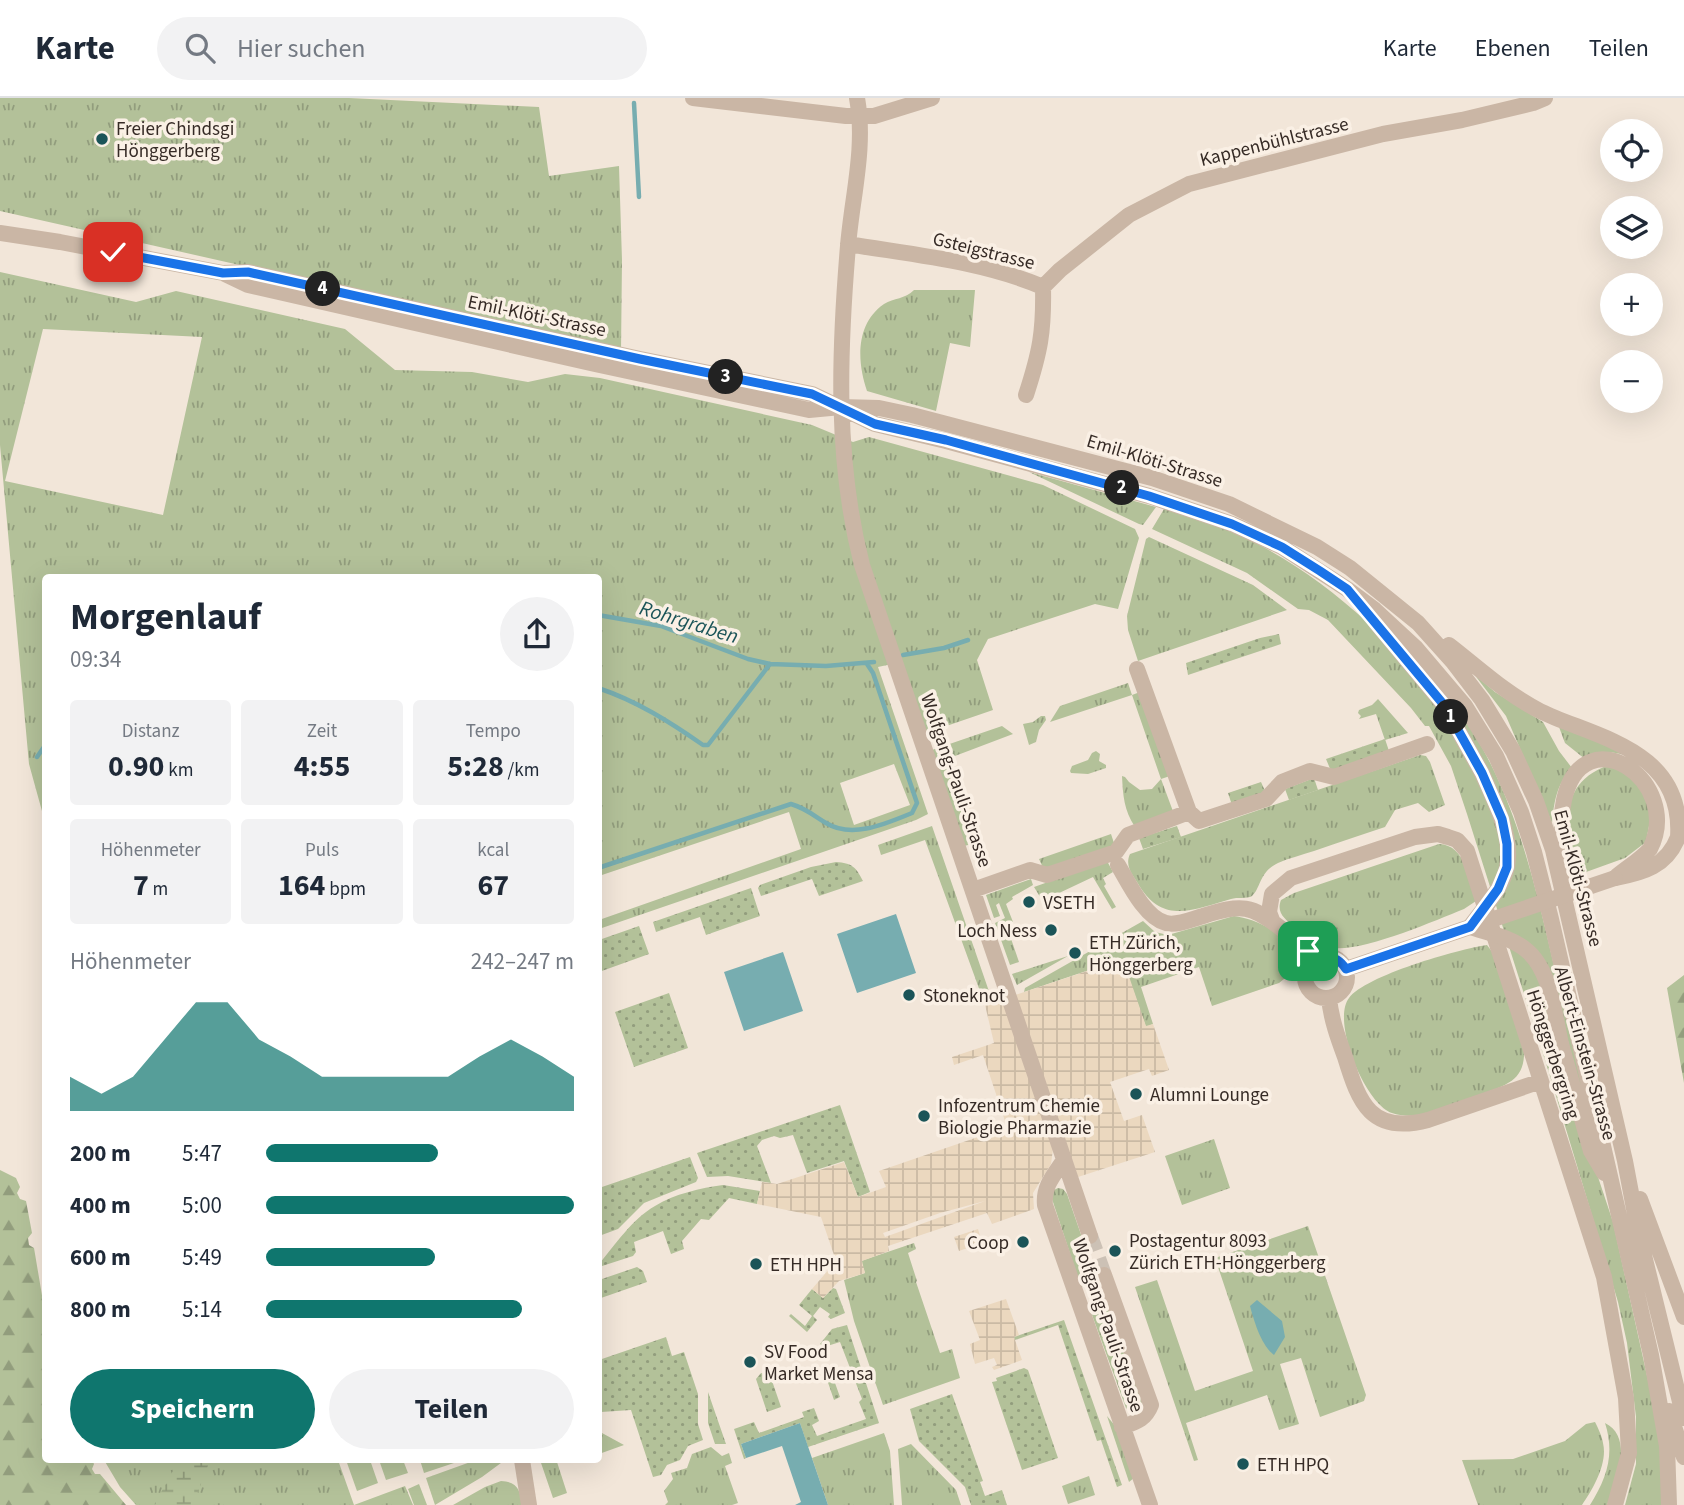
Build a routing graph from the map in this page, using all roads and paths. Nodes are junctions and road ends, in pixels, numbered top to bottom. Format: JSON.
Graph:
{"nodes":[{"id":1,"x":693,"y":98,"type":"edge"},
{"id":2,"x":857,"y":98,"type":"edge"},
{"id":3,"x":932,"y":98,"type":"edge"},
{"id":4,"x":1545,"y":98,"type":"edge"},
{"id":5,"x":860,"y":116,"type":"junction"},
{"id":6,"x":0,"y":233,"type":"edge"},
{"id":7,"x":848,"y":244,"type":"junction"},
{"id":8,"x":1043,"y":287,"type":"junction"},
{"id":9,"x":1026,"y":395,"type":"dead end"},
{"id":10,"x":841,"y":407,"type":"junction"},
{"id":11,"x":1347,"y":589,"type":"junction"},
{"id":12,"x":1418,"y":623,"type":"junction"},
{"id":13,"x":1137,"y":669,"type":"dead end"},
{"id":14,"x":1427,"y":744,"type":"dead end"},
{"id":15,"x":1189,"y":813,"type":"junction"},
{"id":16,"x":1118,"y":865,"type":"dead end"},
{"id":17,"x":1615,"y":878,"type":"junction"},
{"id":18,"x":973,"y":890,"type":"junction"},
{"id":19,"x":1272,"y":920,"type":"junction"},
{"id":20,"x":1470,"y":927,"type":"junction"},
{"id":21,"x":1315,"y":960,"type":"junction"},
{"id":22,"x":1580,"y":965,"type":"junction"},
{"id":23,"x":1346,"y":969,"type":"junction"},
{"id":24,"x":1329,"y":998,"type":"junction"},
{"id":25,"x":1541,"y":1081,"type":"junction"},
{"id":26,"x":1064,"y":1160,"type":"junction"},
{"id":27,"x":1625,"y":1161,"type":"junction"},
{"id":28,"x":1612,"y":1187,"type":"junction"},
{"id":29,"x":1090,"y":1236,"type":"tunnel mouth"},
{"id":30,"x":1104,"y":1275,"type":"tunnel mouth"},
{"id":31,"x":1684,"y":1317,"type":"edge"},
{"id":32,"x":1651,"y":1355,"type":"junction"},
{"id":33,"x":1684,"y":1418,"type":"edge"},
{"id":34,"x":1122,"y":1427,"type":"junction"},
{"id":35,"x":1684,"y":1457,"type":"edge"},
{"id":36,"x":522,"y":1463,"type":"edge"},
{"id":37,"x":528,"y":1505,"type":"edge"},
{"id":38,"x":1150,"y":1505,"type":"edge"},
{"id":39,"x":1615,"y":1505,"type":"edge"},
{"id":40,"x":1669,"y":1505,"type":"edge"}],
"edges":[{"from":1,"to":5,"type":"street"},
{"from":2,"to":5,"type":"street"},
{"from":3,"to":5,"type":"street"},
{"from":4,"to":8,"type":"street","name":"Kappenbühlstrasse"},
{"from":5,"to":7,"type":"street"},
{"from":6,"to":10,"type":"street","name":"Emil-Klöti-Strasse"},
{"from":7,"to":8,"type":"street","name":"Gsteigstrasse"},
{"from":7,"to":10,"type":"street"},
{"from":8,"to":9,"type":"street","name":"Gsteigstrasse"},
{"from":10,"to":11,"type":"street","name":"Emil-Klöti-Strasse"},
{"from":10,"to":12,"type":"street","name":"Emil-Klöti-Strasse"},
{"from":10,"to":18,"type":"street","name":"Wolfgang-Pauli-Strasse"},
{"from":11,"to":20,"type":"street","bridge":true},
{"from":11,"to":28,"type":"street","name":"Emil-Klöti-Strasse"},
{"from":12,"to":17,"type":"street","name":"Albert-Einstein-Strasse"},
{"from":12,"to":22,"type":"street","name":"Emil-Klöti-Strasse"},
{"from":13,"to":15,"type":"street"},
{"from":14,"to":15,"type":"street"},
{"from":15,"to":18,"type":"street"},
{"from":16,"to":19,"type":"street"},
{"from":17,"to":20,"type":"street","name":"Albert-Einstein-Strasse","bridge":true},
{"from":17,"to":22,"type":"street","name":"Albert-Einstein-Strasse"},
{"from":18,"to":26,"type":"street","name":"Wolfgang-Pauli-Strasse"},
{"from":19,"to":21,"type":"street"},
{"from":19,"to":25,"type":"street","name":"Hönggerbergring"},
{"from":20,"to":23,"type":"street","name":"Albert-Einstein-Strasse"},
{"from":20,"to":28,"type":"street","name":"Albert-Einstein-Strasse","bridge":true},
{"from":21,"to":23,"type":"street"},
{"from":21,"to":24,"type":"street"},
{"from":22,"to":27,"type":"street","name":"Emil-Klöti-Strasse"},
{"from":23,"to":24,"type":"street"},
{"from":24,"to":25,"type":"street"},
{"from":25,"to":39,"type":"street","name":"Hönggerbergring"},
{"from":26,"to":29,"type":"street","name":"Wolfgang-Pauli-Strasse"},
{"from":26,"to":34,"type":"street","name":"Wolfgang-Pauli-Strasse"},
{"from":27,"to":31,"type":"street"},
{"from":27,"to":33,"type":"street","name":"Emil-Klöti-Strasse"},
{"from":28,"to":32,"type":"street","name":"Emil-Klöti-Strasse"},
{"from":30,"to":34,"type":"street","name":"Wolfgang-Pauli-Strasse"},
{"from":32,"to":35,"type":"street"},
{"from":32,"to":40,"type":"street"},
{"from":34,"to":38,"type":"street","name":"Wolfgang-Pauli-Strasse"},
{"from":36,"to":37,"type":"street"}]}
